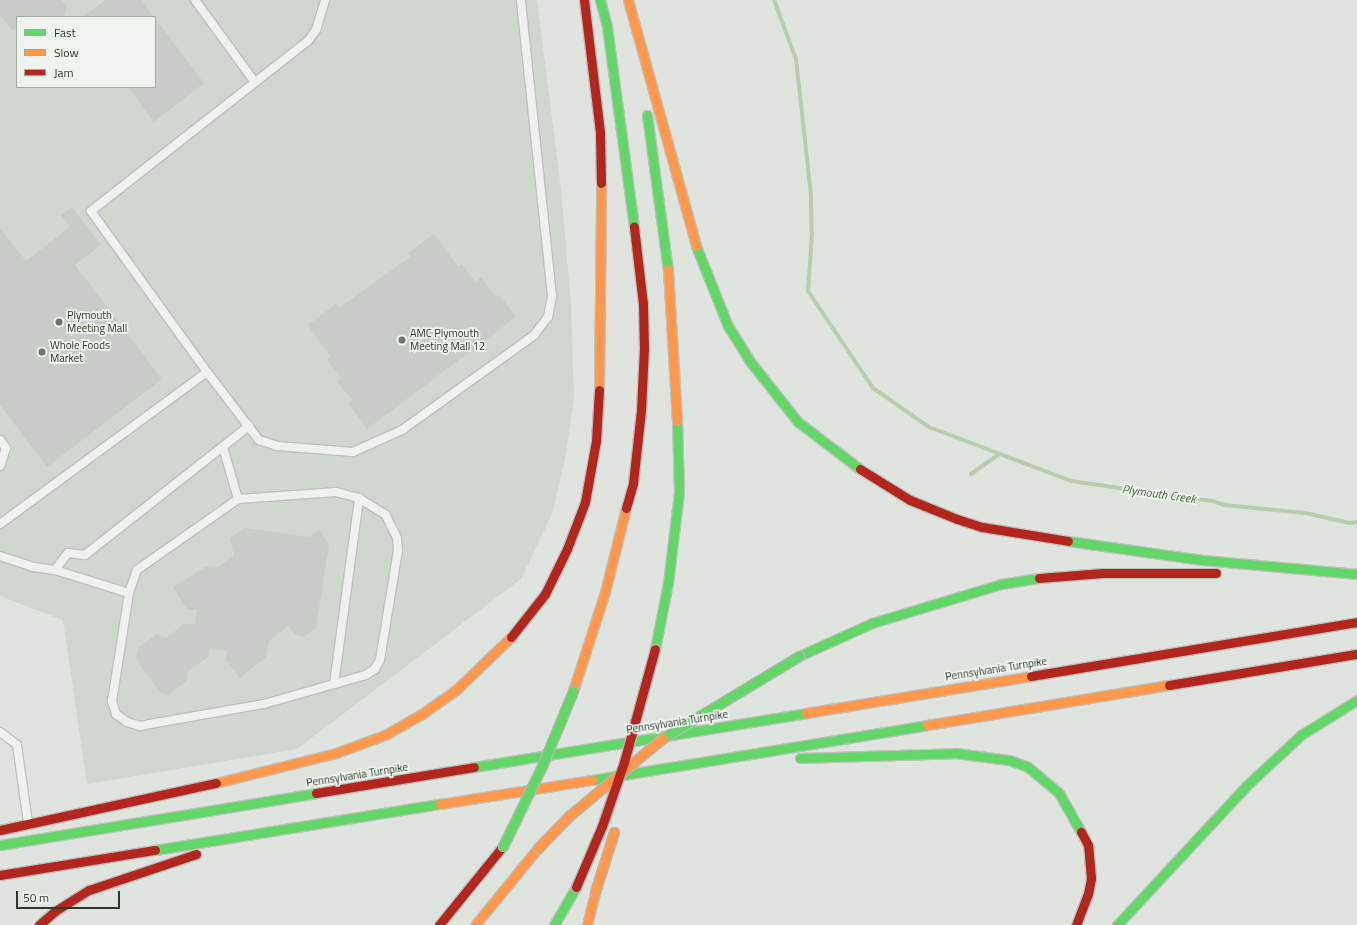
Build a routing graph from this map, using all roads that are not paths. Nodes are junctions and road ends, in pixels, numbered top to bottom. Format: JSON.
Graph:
{"nodes":[{"id":1,"x":195,"y":0,"type":"edge"},
{"id":2,"x":326,"y":0,"type":"edge"},
{"id":3,"x":521,"y":0,"type":"edge"},
{"id":4,"x":584,"y":0,"type":"edge"},
{"id":5,"x":600,"y":0,"type":"edge"},
{"id":6,"x":628,"y":0,"type":"edge"},
{"id":7,"x":632,"y":20,"type":"junction"},
{"id":8,"x":254,"y":81,"type":"junction"},
{"id":9,"x":207,"y":372,"type":"junction"},
{"id":10,"x":249,"y":426,"type":"junction"},
{"id":11,"x":0,"y":440,"type":"edge"},
{"id":12,"x":223,"y":447,"type":"junction"},
{"id":13,"x":0,"y":466,"type":"edge"},
{"id":14,"x":359,"y":498,"type":"junction"},
{"id":15,"x":238,"y":499,"type":"junction"},
{"id":16,"x":0,"y":524,"type":"edge"},
{"id":17,"x":0,"y":556,"type":"edge"},
{"id":18,"x":55,"y":570,"type":"junction"},
{"id":19,"x":1229,"y":574,"type":"dead end"},
{"id":20,"x":1245,"y":574,"type":"dead end"},
{"id":21,"x":1357,"y":574,"type":"edge"},
{"id":22,"x":129,"y":593,"type":"junction"},
{"id":23,"x":1357,"y":622,"type":"edge"},
{"id":24,"x":655,"y":649,"type":"junction"},
{"id":25,"x":1357,"y":654,"type":"edge"},
{"id":26,"x":334,"y":684,"type":"junction"},
{"id":27,"x":1357,"y":700,"type":"edge"},
{"id":28,"x":0,"y":732,"type":"edge"},
{"id":29,"x":711,"y":761,"type":"junction"},
{"id":30,"x":628,"y":787,"type":"dead end"},
{"id":31,"x":618,"y":821,"type":"dead end"},
{"id":32,"x":28,"y":825,"type":"junction"},
{"id":33,"x":0,"y":830,"type":"edge"},
{"id":34,"x":267,"y":831,"type":"junction"},
{"id":35,"x":0,"y":845,"type":"edge"},
{"id":36,"x":503,"y":846,"type":"junction"},
{"id":37,"x":0,"y":875,"type":"edge"},
{"id":38,"x":474,"y":899,"type":"dead end"},
{"id":39,"x":39,"y":925,"type":"edge"},
{"id":40,"x":438,"y":925,"type":"edge"},
{"id":41,"x":475,"y":925,"type":"edge"},
{"id":42,"x":554,"y":925,"type":"edge"},
{"id":43,"x":587,"y":925,"type":"edge"},
{"id":44,"x":1076,"y":925,"type":"edge"},
{"id":45,"x":1117,"y":925,"type":"edge"}],
"edges":[{"from":1,"to":8,"type":"lane"},
{"from":2,"to":8,"type":"lane"},
{"from":3,"to":10,"type":"lane"},
{"from":4,"to":32,"type":"highway"},
{"from":5,"to":36,"type":"highway","bridge":true},
{"from":6,"to":7,"type":"highway"},
{"from":7,"to":21,"type":"highway"},
{"from":7,"to":24,"type":"highway"},
{"from":8,"to":9,"type":"lane"},
{"from":9,"to":10,"type":"lane"},
{"from":9,"to":16,"type":"lane"},
{"from":10,"to":12,"type":"lane"},
{"from":11,"to":13,"type":"lane"},
{"from":12,"to":15,"type":"lane"},
{"from":12,"to":18,"type":"lane"},
{"from":14,"to":15,"type":"lane"},
{"from":14,"to":26,"type":"lane"},
{"from":14,"to":26,"type":"lane"},
{"from":15,"to":22,"type":"lane"},
{"from":17,"to":18,"type":"lane"},
{"from":18,"to":22,"type":"lane"},
{"from":19,"to":41,"type":"highway","bridge":true},
{"from":20,"to":21,"type":"highway"},
{"from":22,"to":26,"type":"lane"},
{"from":23,"to":35,"type":"highway","name":"Pennsylvania Turnpike"},
{"from":24,"to":30,"type":"highway","bridge":true},
{"from":24,"to":42,"type":"highway","bridge":true},
{"from":25,"to":29,"type":"highway"},
{"from":27,"to":45,"type":"highway"},
{"from":28,"to":32,"type":"lane"},
{"from":29,"to":34,"type":"highway"},
{"from":29,"to":44,"type":"highway"},
{"from":31,"to":43,"type":"highway","bridge":true},
{"from":32,"to":33,"type":"highway"},
{"from":34,"to":37,"type":"highway"},
{"from":34,"to":39,"type":"highway"},
{"from":36,"to":38,"type":"highway"},
{"from":36,"to":40,"type":"highway"}]}
